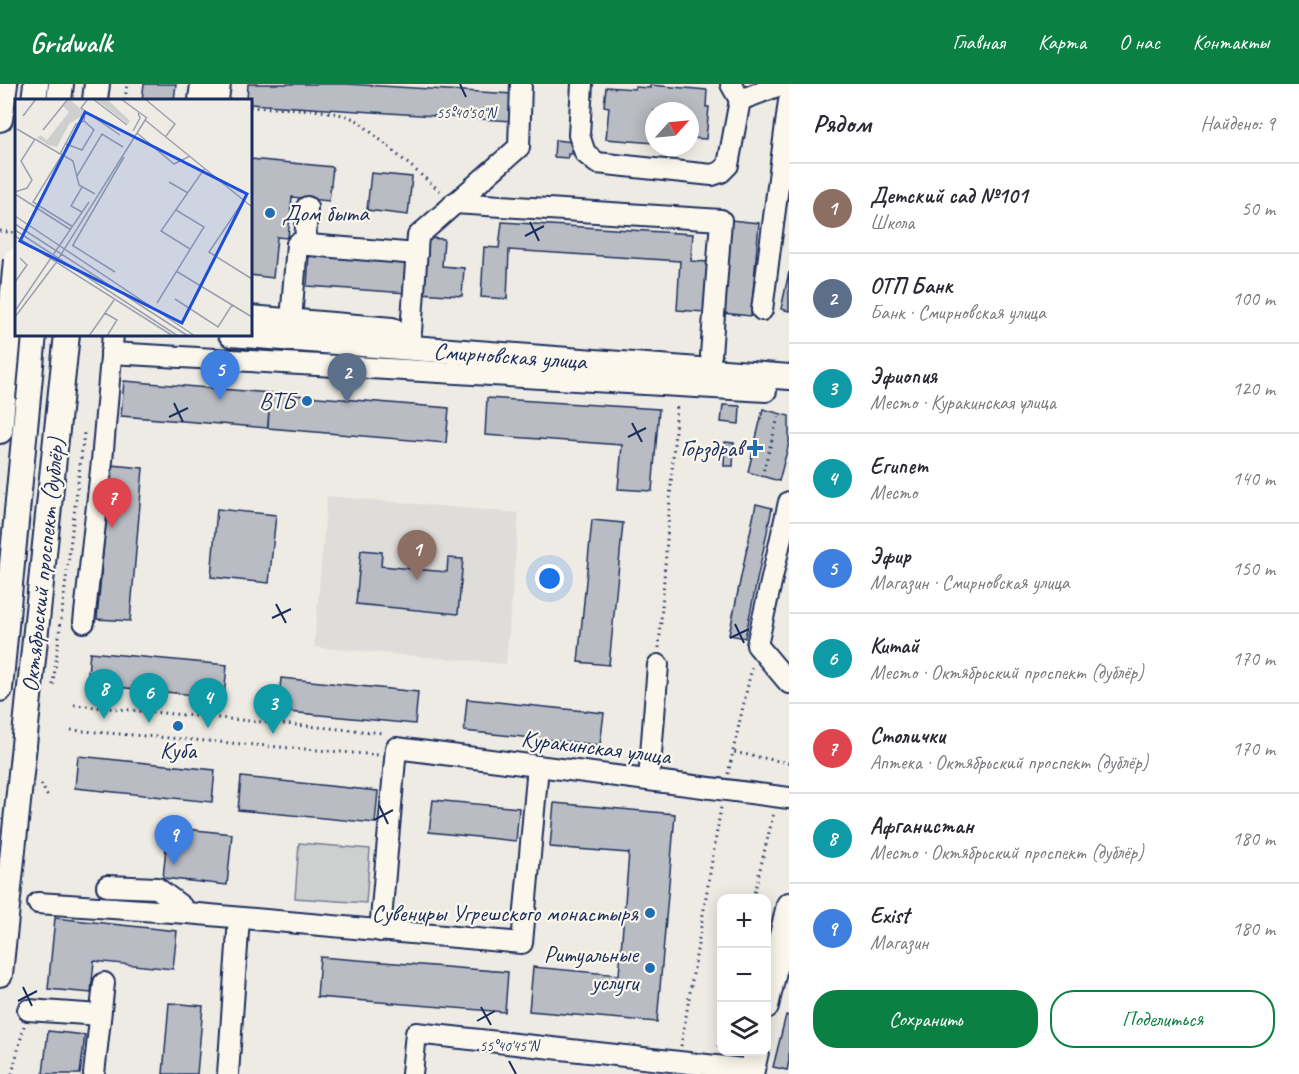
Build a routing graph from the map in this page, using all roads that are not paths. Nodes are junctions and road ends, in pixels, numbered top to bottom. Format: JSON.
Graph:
{"nodes":[{"id":1,"x":5,"y":84,"type":"edge"},
{"id":2,"x":36,"y":84,"type":"edge"},
{"id":3,"x":61,"y":84,"type":"edge"},
{"id":4,"x":97,"y":84,"type":"edge"},
{"id":5,"x":201,"y":84,"type":"edge"},
{"id":6,"x":220,"y":84,"type":"edge"},
{"id":7,"x":521,"y":84,"type":"edge"},
{"id":8,"x":582,"y":84,"type":"edge"},
{"id":9,"x":783,"y":84,"type":"edge"},
{"id":10,"x":735,"y":92,"type":"edge"},
{"id":11,"x":34,"y":99,"type":"edge"},
{"id":12,"x":59,"y":99,"type":"edge"},
{"id":13,"x":95,"y":99,"type":"edge"},
{"id":14,"x":199,"y":99,"type":"edge"},
{"id":15,"x":218,"y":99,"type":"edge"},
{"id":16,"x":789,"y":101,"type":"edge"},
{"id":17,"x":0,"y":119,"type":"edge"},
{"id":18,"x":454,"y":203,"type":"junction"},
{"id":19,"x":307,"y":207,"type":"dead end"},
{"id":20,"x":305,"y":245,"type":"junction"},
{"id":21,"x":417,"y":254,"type":"junction"},
{"id":22,"x":15,"y":271,"type":"edge"},
{"id":23,"x":0,"y":292,"type":"edge"},
{"id":24,"x":15,"y":293,"type":"edge"},
{"id":25,"x":762,"y":310,"type":"dead end"},
{"id":26,"x":0,"y":315,"type":"edge"},
{"id":27,"x":15,"y":317,"type":"edge"},
{"id":28,"x":252,"y":318,"type":"edge"},
{"id":29,"x":291,"y":321,"type":"junction"},
{"id":30,"x":411,"y":332,"type":"junction"},
{"id":31,"x":34,"y":336,"type":"edge"},
{"id":32,"x":67,"y":336,"type":"edge"},
{"id":33,"x":252,"y":336,"type":"edge"},
{"id":34,"x":112,"y":344,"type":"edge"},
{"id":35,"x":711,"y":355,"type":"junction"},
{"id":36,"x":789,"y":361,"type":"edge"},
{"id":37,"x":789,"y":377,"type":"edge"},
{"id":38,"x":766,"y":391,"type":"dead end"},
{"id":39,"x":0,"y":431,"type":"edge"},
{"id":40,"x":789,"y":502,"type":"edge"},
{"id":41,"x":84,"y":622,"type":"dead end"},
{"id":42,"x":658,"y":665,"type":"road end"},
{"id":43,"x":789,"y":683,"type":"edge"},
{"id":44,"x":0,"y":689,"type":"edge"},
{"id":45,"x":537,"y":766,"type":"junction"},
{"id":46,"x":649,"y":780,"type":"junction"},
{"id":47,"x":783,"y":797,"type":"edge"},
{"id":48,"x":107,"y":886,"type":"dead end"},
{"id":49,"x":38,"y":903,"type":"dead end"},
{"id":50,"x":789,"y":905,"type":"edge"},
{"id":51,"x":187,"y":913,"type":"junction"},
{"id":52,"x":239,"y":918,"type":"junction"},
{"id":53,"x":380,"y":931,"type":"junction"},
{"id":54,"x":0,"y":974,"type":"edge"},
{"id":55,"x":104,"y":983,"type":"dead end"},
{"id":56,"x":767,"y":1002,"type":"edge"},
{"id":57,"x":28,"y":1010,"type":"road end"},
{"id":58,"x":100,"y":1015,"type":"junction"},
{"id":59,"x":753,"y":1065,"type":"edge"},
{"id":60,"x":94,"y":1074,"type":"edge"},
{"id":61,"x":228,"y":1074,"type":"edge"},
{"id":62,"x":412,"y":1074,"type":"edge"}],
"edges":[{"from":1,"to":17,"type":"main road"},
{"from":2,"to":11,"type":"main road"},
{"from":3,"to":12,"type":"main road"},
{"from":4,"to":13,"type":"main road"},
{"from":5,"to":14,"type":"street"},
{"from":6,"to":15,"type":"street"},
{"from":7,"to":18,"type":"street"},
{"from":8,"to":10,"type":"street"},
{"from":9,"to":10,"type":"street"},
{"from":16,"to":25,"type":"street"},
{"from":18,"to":21,"type":"street"},
{"from":18,"to":35,"type":"street"},
{"from":19,"to":20,"type":"street"},
{"from":20,"to":21,"type":"street"},
{"from":20,"to":29,"type":"street"},
{"from":21,"to":30,"type":"street"},
{"from":22,"to":39,"type":"main road","bridge":true},
{"from":23,"to":24,"type":"main road"},
{"from":26,"to":27,"type":"main road"},
{"from":28,"to":29,"type":"main road","name":"Смирновская улица"},
{"from":29,"to":30,"type":"main road","name":"Смирновская улица"},
{"from":30,"to":35,"type":"main road","name":"Смирновская улица"},
{"from":31,"to":44,"type":"main road"},
{"from":32,"to":54,"type":"main road","name":"Октябрьский проспект (дублёр)"},
{"from":33,"to":37,"type":"main road","name":"Смирновская улица"},
{"from":34,"to":38,"type":"street"},
{"from":34,"to":41,"type":"street"},
{"from":35,"to":36,"type":"main road","name":"Смирновская улица"},
{"from":40,"to":43,"type":"street"},
{"from":42,"to":46,"type":"street"},
{"from":45,"to":46,"type":"street","name":"Куракинская улица"},
{"from":45,"to":53,"type":"street"},
{"from":45,"to":53,"type":"street","name":"Куракинская улица"},
{"from":46,"to":47,"type":"street","name":"Куракинская улица"},
{"from":48,"to":51,"type":"street"},
{"from":49,"to":51,"type":"street"},
{"from":50,"to":56,"type":"main road"},
{"from":51,"to":52,"type":"street"},
{"from":52,"to":53,"type":"street"},
{"from":52,"to":61,"type":"street"},
{"from":55,"to":58,"type":"street"},
{"from":57,"to":58,"type":"street"},
{"from":58,"to":60,"type":"street"},
{"from":59,"to":62,"type":"street"}]}
